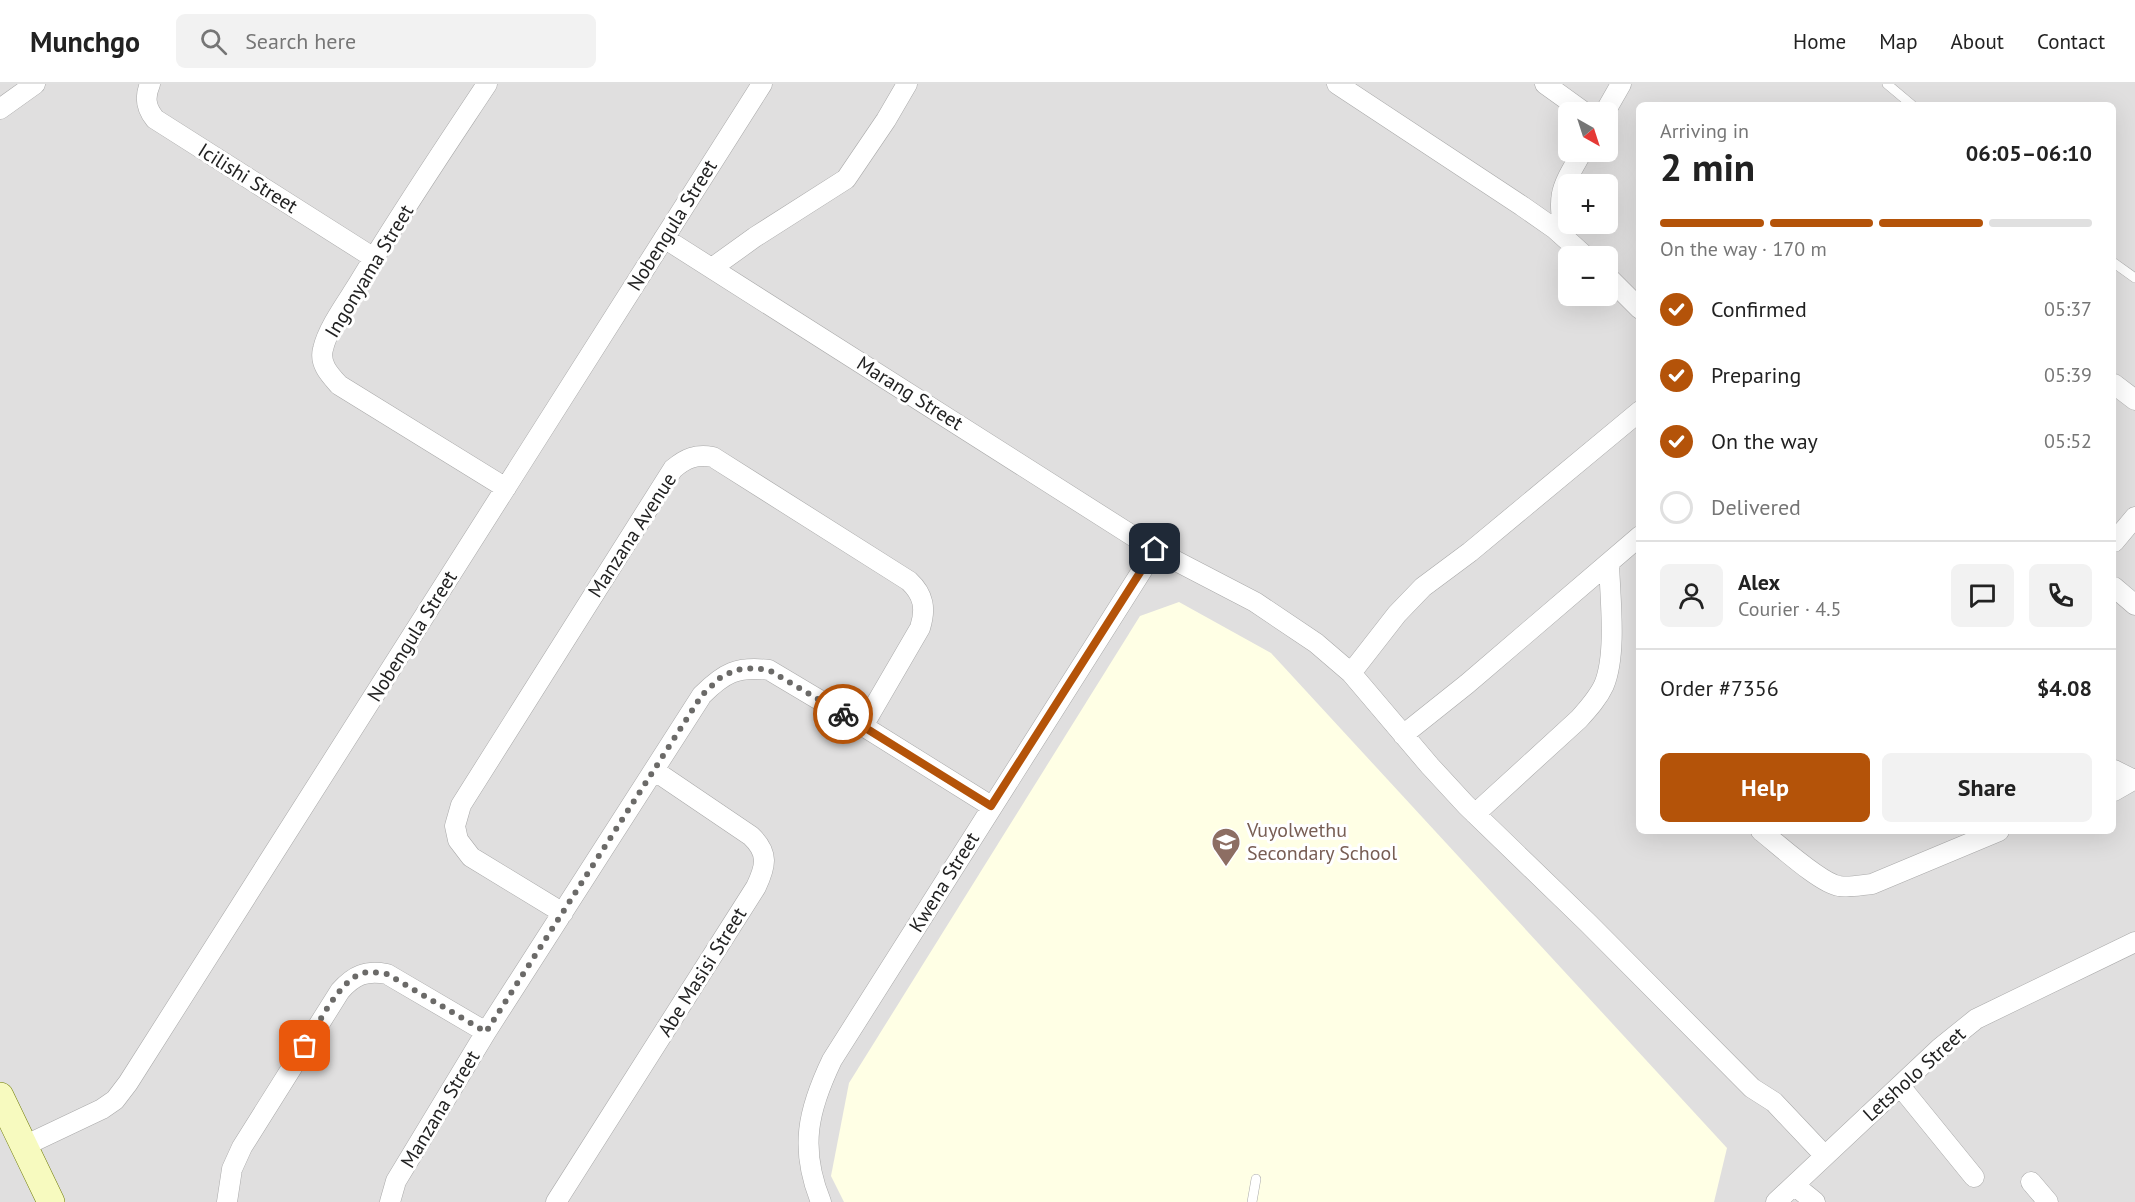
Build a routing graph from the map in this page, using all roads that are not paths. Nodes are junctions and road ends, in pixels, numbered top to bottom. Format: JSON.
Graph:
{"nodes":[{"id":1,"x":34,"y":84,"type":"edge"},
{"id":2,"x":150,"y":84,"type":"edge"},
{"id":3,"x":487,"y":84,"type":"edge"},
{"id":4,"x":762,"y":84,"type":"edge"},
{"id":5,"x":907,"y":84,"type":"edge"},
{"id":6,"x":1337,"y":84,"type":"edge"},
{"id":7,"x":1545,"y":84,"type":"edge"},
{"id":8,"x":1621,"y":84,"type":"edge"},
{"id":9,"x":1887,"y":84,"type":"edge"},
{"id":10,"x":1570,"y":102,"type":"edge"},
{"id":11,"x":1611,"y":102,"type":"edge"},
{"id":12,"x":1908,"y":102,"type":"edge"},
{"id":13,"x":0,"y":109,"type":"edge"},
{"id":14,"x":1577,"y":162,"type":"edge"},
{"id":15,"x":664,"y":238,"type":"junction"},
{"id":16,"x":1565,"y":238,"type":"junction"},
{"id":17,"x":1574,"y":246,"type":"edge"},
{"id":18,"x":374,"y":258,"type":"junction"},
{"id":19,"x":2116,"y":264,"type":"edge"},
{"id":20,"x":712,"y":268,"type":"junction"},
{"id":21,"x":2135,"y":278,"type":"edge"},
{"id":22,"x":1618,"y":287,"type":"edge"},
{"id":23,"x":1636,"y":305,"type":"edge"},
{"id":24,"x":2116,"y":386,"type":"edge"},
{"id":25,"x":2135,"y":400,"type":"edge"},
{"id":26,"x":1636,"y":414,"type":"edge"},
{"id":27,"x":506,"y":488,"type":"junction"},
{"id":28,"x":2135,"y":517,"type":"edge"},
{"id":29,"x":1636,"y":539,"type":"edge"},
{"id":30,"x":2116,"y":540,"type":"edge"},
{"id":31,"x":1155,"y":549,"type":"junction"},
{"id":32,"x":1609,"y":563,"type":"junction"},
{"id":33,"x":2116,"y":589,"type":"edge"},
{"id":34,"x":2135,"y":605,"type":"edge"},
{"id":35,"x":1350,"y":674,"type":"junction"},
{"id":36,"x":863,"y":726,"type":"junction"},
{"id":37,"x":1403,"y":735,"type":"junction"},
{"id":38,"x":655,"y":771,"type":"junction"},
{"id":39,"x":2116,"y":771,"type":"edge"},
{"id":40,"x":2134,"y":779,"type":"edge"},
{"id":41,"x":2116,"y":790,"type":"edge"},
{"id":42,"x":991,"y":806,"type":"junction"},
{"id":43,"x":1475,"y":814,"type":"junction"},
{"id":44,"x":1765,"y":834,"type":"edge"},
{"id":45,"x":1982,"y":834,"type":"edge"},
{"id":46,"x":1966,"y":837,"type":"edge"},
{"id":47,"x":563,"y":913,"type":"junction"},
{"id":48,"x":2135,"y":942,"type":"edge"},
{"id":49,"x":486,"y":1032,"type":"junction"},
{"id":50,"x":1900,"y":1086,"type":"junction"},
{"id":51,"x":0,"y":1096,"type":"edge"},
{"id":52,"x":24,"y":1146,"type":"junction"},
{"id":53,"x":1825,"y":1156,"type":"junction"},
{"id":54,"x":1974,"y":1177,"type":"dead end"},
{"id":55,"x":1256,"y":1179,"type":"dead end"},
{"id":56,"x":2031,"y":1182,"type":"dead end"},
{"id":57,"x":1794,"y":1185,"type":"junction"},
{"id":58,"x":51,"y":1202,"type":"edge"},
{"id":59,"x":227,"y":1202,"type":"edge"},
{"id":60,"x":390,"y":1202,"type":"edge"},
{"id":61,"x":556,"y":1202,"type":"edge"},
{"id":62,"x":821,"y":1202,"type":"edge"},
{"id":63,"x":1252,"y":1202,"type":"edge"},
{"id":64,"x":1776,"y":1202,"type":"edge"},
{"id":65,"x":1815,"y":1202,"type":"edge"},
{"id":66,"x":2048,"y":1202,"type":"edge"}],
"edges":[{"from":1,"to":13,"type":"street"},
{"from":2,"to":18,"type":"street","name":"Icilishi Street"},
{"from":3,"to":18,"type":"street","name":"Ingonyama Street"},
{"from":4,"to":15,"type":"street","name":"Nobengula Street"},
{"from":5,"to":20,"type":"street"},
{"from":6,"to":16,"type":"street"},
{"from":7,"to":10,"type":"street"},
{"from":8,"to":11,"type":"street"},
{"from":9,"to":12,"type":"lane"},
{"from":14,"to":16,"type":"street"},
{"from":15,"to":20,"type":"street","name":"Marang Street"},
{"from":15,"to":27,"type":"street","name":"Nobengula Street"},
{"from":16,"to":17,"type":"street"},
{"from":18,"to":27,"type":"street","name":"Ingonyama Street"},
{"from":19,"to":21,"type":"lane"},
{"from":20,"to":31,"type":"street","name":"Marang Street"},
{"from":22,"to":23,"type":"street"},
{"from":24,"to":25,"type":"street"},
{"from":26,"to":35,"type":"street"},
{"from":27,"to":52,"type":"street","name":"Nobengula Street"},
{"from":28,"to":30,"type":"street"},
{"from":29,"to":32,"type":"street"},
{"from":31,"to":35,"type":"street","name":"Marang Street"},
{"from":31,"to":42,"type":"street","name":"Kwena Street"},
{"from":32,"to":37,"type":"street"},
{"from":32,"to":43,"type":"street"},
{"from":33,"to":34,"type":"street"},
{"from":35,"to":37,"type":"street","name":"Marang Street"},
{"from":36,"to":38,"type":"street","name":"Manzana Street"},
{"from":36,"to":42,"type":"street","name":"Manzana Street"},
{"from":36,"to":47,"type":"street","name":"Manzana Avenue"},
{"from":37,"to":43,"type":"street","name":"Marang Street"},
{"from":38,"to":47,"type":"street","name":"Manzana Street"},
{"from":38,"to":61,"type":"street","name":"Abe Masisi Street"},
{"from":39,"to":40,"type":"street"},
{"from":40,"to":41,"type":"street"},
{"from":42,"to":62,"type":"street","name":"Kwena Street"},
{"from":43,"to":53,"type":"street","name":"Marang Street"},
{"from":44,"to":46,"type":"street"},
{"from":45,"to":46,"type":"street"},
{"from":47,"to":49,"type":"street","name":"Manzana Street"},
{"from":48,"to":50,"type":"street","name":"Letsholo Street"},
{"from":49,"to":59,"type":"street"},
{"from":49,"to":60,"type":"street","name":"Manzana Street"},
{"from":50,"to":53,"type":"street","name":"Letsholo Street"},
{"from":50,"to":54,"type":"street"},
{"from":51,"to":52,"type":"street"},
{"from":52,"to":58,"type":"street"},
{"from":53,"to":57,"type":"street","name":"Letsholo Street"},
{"from":55,"to":63,"type":"lane"},
{"from":56,"to":66,"type":"street"},
{"from":57,"to":64,"type":"street","name":"Letsholo Street"},
{"from":57,"to":65,"type":"street"}]}
